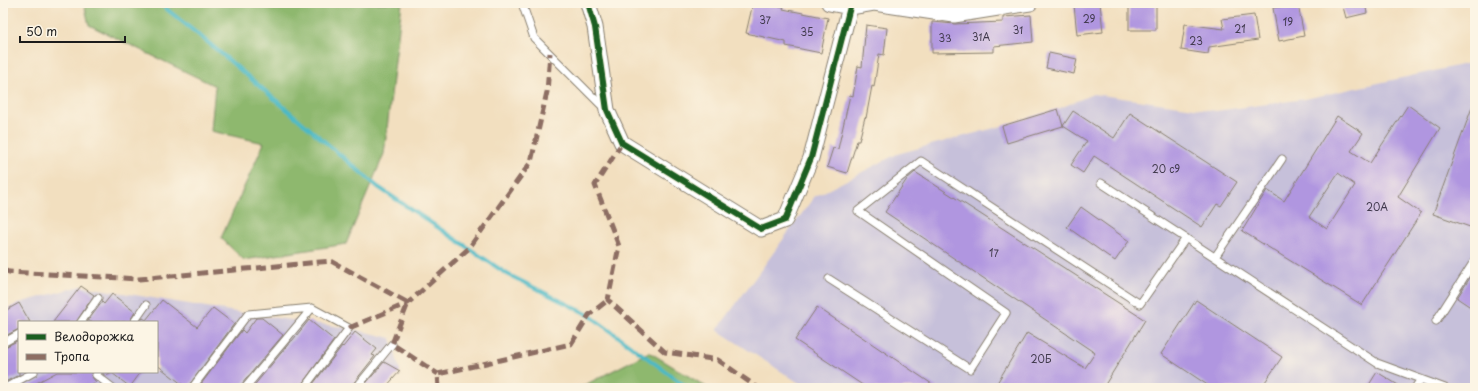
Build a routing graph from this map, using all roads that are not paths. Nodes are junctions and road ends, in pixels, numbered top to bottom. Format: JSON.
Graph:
{"nodes":[{"id":1,"x":522,"y":3,"type":"edge"},
{"id":2,"x":588,"y":3,"type":"edge"},
{"id":3,"x":829,"y":3,"type":"edge"},
{"id":4,"x":1030,"y":3,"type":"edge"},
{"id":5,"x":850,"y":7,"type":"junction"},
{"id":6,"x":607,"y":110,"type":"junction"},
{"id":7,"x":1282,"y":159,"type":"dead end"},
{"id":8,"x":1102,"y":183,"type":"dead end"},
{"id":9,"x":1186,"y":238,"type":"junction"},
{"id":10,"x":1215,"y":257,"type":"junction"},
{"id":11,"x":1475,"y":260,"type":"edge"},
{"id":12,"x":829,"y":279,"type":"dead end"},
{"id":13,"x":98,"y":298,"type":"dead end"},
{"id":14,"x":146,"y":305,"type":"dead end"},
{"id":15,"x":312,"y":308,"type":"junction"},
{"id":16,"x":1436,"y":320,"type":"dead end"},
{"id":17,"x":82,"y":321,"type":"edge"},
{"id":18,"x":135,"y":321,"type":"edge"},
{"id":19,"x":18,"y":335,"type":"edge"},
{"id":20,"x":3,"y":343,"type":"edge"},
{"id":21,"x":392,"y":344,"type":"dead end"},
{"id":22,"x":32,"y":373,"type":"edge"},
{"id":23,"x":96,"y":373,"type":"edge"},
{"id":24,"x":1421,"y":379,"type":"junction"},
{"id":25,"x":5,"y":388,"type":"edge"},
{"id":26,"x":113,"y":388,"type":"edge"},
{"id":27,"x":192,"y":388,"type":"edge"},
{"id":28,"x":245,"y":388,"type":"edge"},
{"id":29,"x":304,"y":388,"type":"edge"},
{"id":30,"x":356,"y":388,"type":"edge"},
{"id":31,"x":1415,"y":388,"type":"edge"},
{"id":32,"x":1445,"y":388,"type":"edge"}],
"edges":[{"from":1,"to":6,"type":"lane"},
{"from":2,"to":6,"type":"street"},
{"from":3,"to":5,"type":"street"},
{"from":4,"to":5,"type":"street"},
{"from":5,"to":6,"type":"street"},
{"from":7,"to":10,"type":"lane"},
{"from":8,"to":9,"type":"lane"},
{"from":9,"to":10,"type":"lane"},
{"from":9,"to":12,"type":"lane"},
{"from":10,"to":24,"type":"lane"},
{"from":11,"to":16,"type":"lane"},
{"from":13,"to":17,"type":"lane"},
{"from":14,"to":18,"type":"lane"},
{"from":15,"to":27,"type":"lane"},
{"from":15,"to":28,"type":"lane"},
{"from":15,"to":29,"type":"lane"},
{"from":19,"to":20,"type":"lane"},
{"from":21,"to":30,"type":"lane"},
{"from":22,"to":25,"type":"lane"},
{"from":23,"to":26,"type":"lane"},
{"from":24,"to":31,"type":"lane"},
{"from":24,"to":32,"type":"lane"}]}
